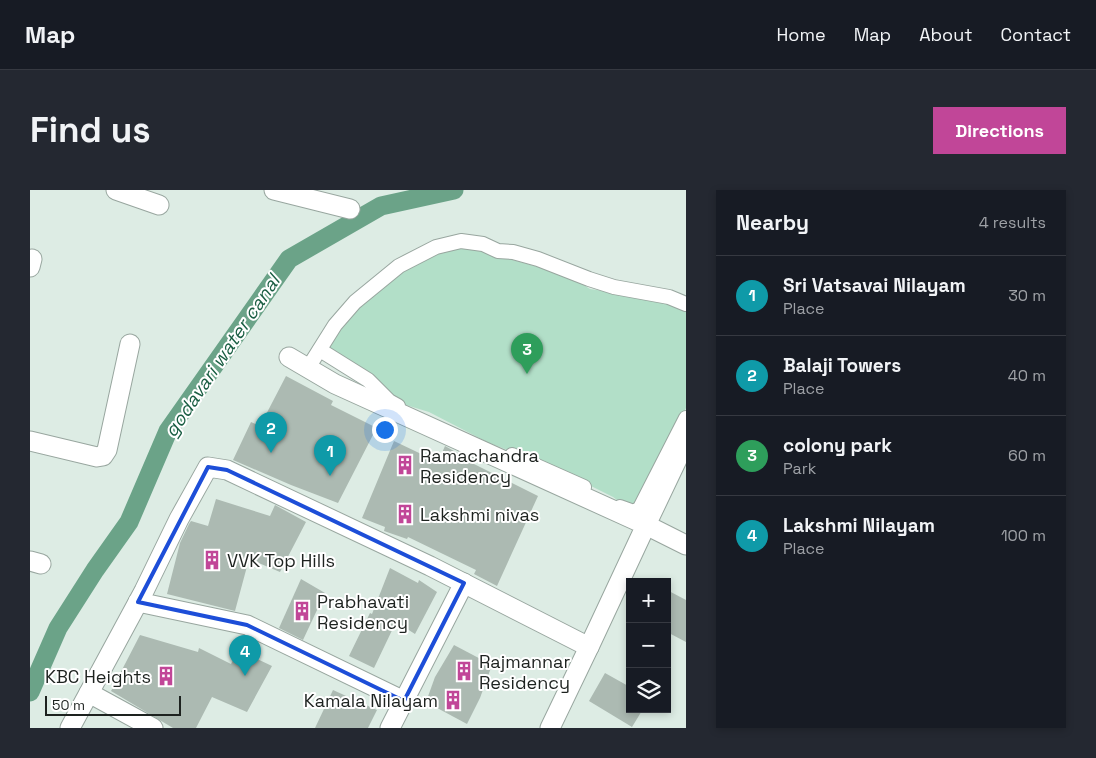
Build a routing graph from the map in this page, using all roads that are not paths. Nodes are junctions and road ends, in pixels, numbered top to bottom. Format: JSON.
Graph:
{"nodes":[{"id":1,"x":116,"y":190,"type":"edge"},
{"id":2,"x":274,"y":190,"type":"edge"},
{"id":3,"x":158,"y":205,"type":"dead end"},
{"id":4,"x":350,"y":209,"type":"dead end"},
{"id":5,"x":686,"y":304,"type":"edge"},
{"id":6,"x":130,"y":344,"type":"dead end"},
{"id":7,"x":320,"y":350,"type":"junction"},
{"id":8,"x":289,"y":357,"type":"dead end"},
{"id":9,"x":308,"y":368,"type":"junction"},
{"id":10,"x":686,"y":418,"type":"edge"},
{"id":11,"x":30,"y":441,"type":"edge"},
{"id":12,"x":686,"y":441,"type":"edge"},
{"id":13,"x":646,"y":525,"type":"junction"},
{"id":14,"x":686,"y":545,"type":"edge"},
{"id":15,"x":464,"y":583,"type":"junction"},
{"id":16,"x":138,"y":602,"type":"junction"},
{"id":17,"x":589,"y":647,"type":"junction"},
{"id":18,"x":89,"y":693,"type":"junction"},
{"id":19,"x":404,"y":702,"type":"junction"},
{"id":20,"x":70,"y":728,"type":"edge"},
{"id":21,"x":153,"y":728,"type":"edge"},
{"id":22,"x":390,"y":728,"type":"edge"},
{"id":23,"x":550,"y":728,"type":"edge"}],
"edges":[{"from":1,"to":3,"type":"street"},
{"from":2,"to":4,"type":"street"},
{"from":5,"to":7,"type":"street"},
{"from":6,"to":11,"type":"street"},
{"from":7,"to":9,"type":"street"},
{"from":7,"to":10,"type":"street"},
{"from":8,"to":9,"type":"street"},
{"from":9,"to":13,"type":"street"},
{"from":12,"to":13,"type":"street"},
{"from":13,"to":14,"type":"street"},
{"from":13,"to":17,"type":"street"},
{"from":15,"to":16,"type":"street"},
{"from":15,"to":17,"type":"street"},
{"from":15,"to":19,"type":"street"},
{"from":16,"to":18,"type":"street"},
{"from":16,"to":19,"type":"street"},
{"from":17,"to":23,"type":"street"},
{"from":18,"to":20,"type":"street"},
{"from":18,"to":21,"type":"street"},
{"from":19,"to":22,"type":"street"}]}
